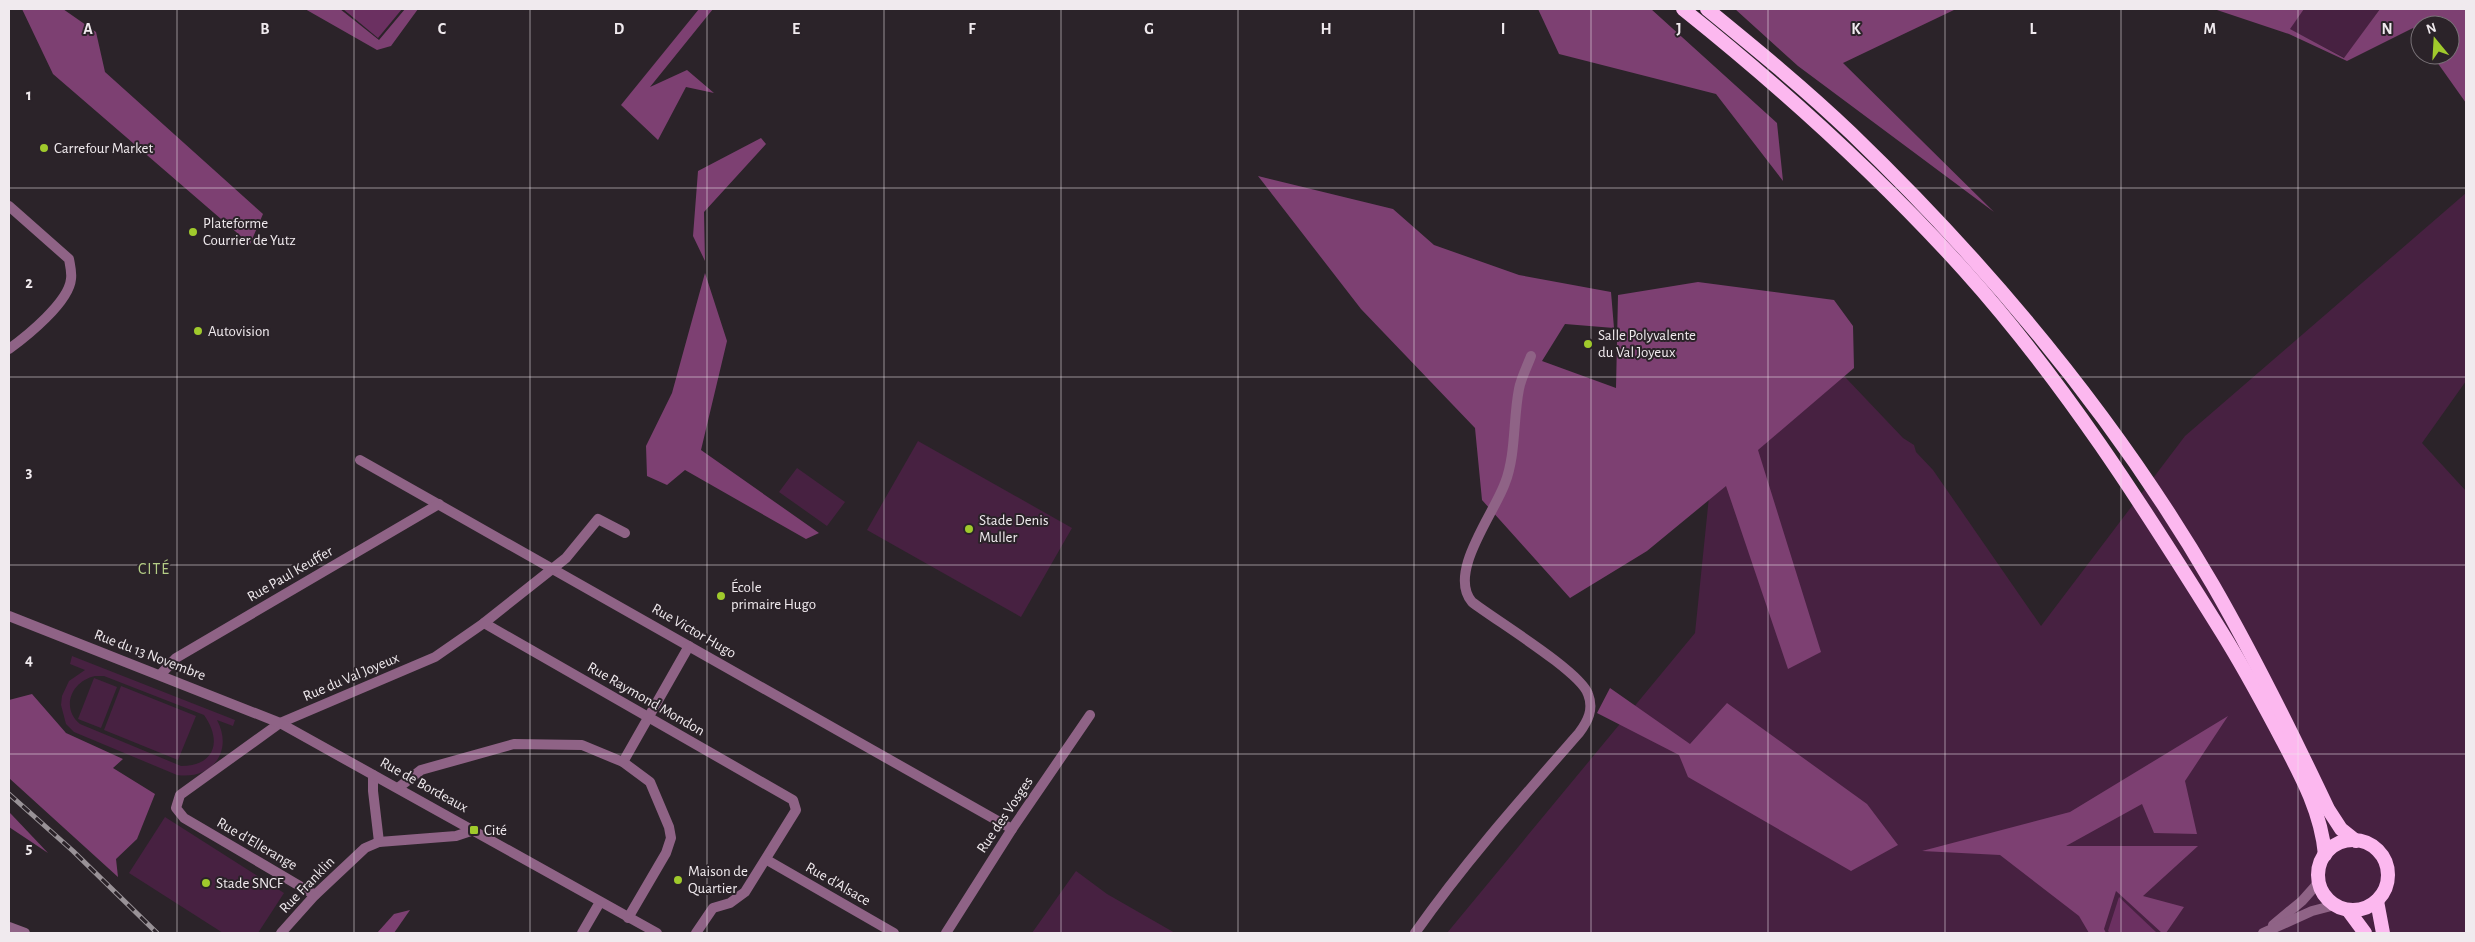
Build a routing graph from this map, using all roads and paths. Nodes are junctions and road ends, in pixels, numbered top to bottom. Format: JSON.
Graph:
{"nodes":[{"id":1,"x":1683,"y":9,"type":"edge"},
{"id":2,"x":1707,"y":9,"type":"edge"},
{"id":3,"x":9,"y":206,"type":"edge"},
{"id":4,"x":9,"y":349,"type":"edge"},
{"id":5,"x":1531,"y":356,"type":"dead end"},
{"id":6,"x":360,"y":460,"type":"dead end"},
{"id":7,"x":439,"y":504,"type":"junction"},
{"id":8,"x":625,"y":533,"type":"dead end"},
{"id":9,"x":552,"y":568,"type":"junction"},
{"id":10,"x":9,"y":616,"type":"edge"},
{"id":11,"x":484,"y":623,"type":"junction"},
{"id":12,"x":689,"y":646,"type":"junction"},
{"id":13,"x":160,"y":675,"type":"junction"},
{"id":14,"x":1090,"y":716,"type":"dead end"},
{"id":15,"x":648,"y":717,"type":"junction"},
{"id":16,"x":280,"y":723,"type":"junction"},
{"id":17,"x":622,"y":762,"type":"junction"},
{"id":18,"x":373,"y":775,"type":"junction"},
{"id":19,"x":398,"y":788,"type":"junction"},
{"id":20,"x":184,"y":818,"type":"joint"},
{"id":21,"x":1012,"y":829,"type":"junction"},
{"id":22,"x":474,"y":830,"type":"junction"},
{"id":23,"x":2356,"y":840,"type":"junction"},
{"id":24,"x":379,"y":842,"type":"junction"},
{"id":25,"x":2325,"y":855,"type":"junction"},
{"id":26,"x":766,"y":860,"type":"junction"},
{"id":27,"x":2318,"y":883,"type":"junction"},
{"id":28,"x":315,"y":895,"type":"junction"},
{"id":29,"x":2377,"y":901,"type":"junction"},
{"id":30,"x":600,"y":902,"type":"junction"},
{"id":31,"x":2341,"y":908,"type":"junction"},
{"id":32,"x":628,"y":918,"type":"junction"},
{"id":33,"x":9,"y":927,"type":"edge"},
{"id":34,"x":25,"y":933,"type":"edge"},
{"id":35,"x":281,"y":933,"type":"edge"},
{"id":36,"x":582,"y":933,"type":"edge"},
{"id":37,"x":657,"y":933,"type":"edge"},
{"id":38,"x":696,"y":933,"type":"edge"},
{"id":39,"x":894,"y":933,"type":"edge"},
{"id":40,"x":946,"y":933,"type":"edge"},
{"id":41,"x":1415,"y":933,"type":"edge"},
{"id":42,"x":2262,"y":933,"type":"edge"},
{"id":43,"x":2365,"y":933,"type":"edge"},
{"id":44,"x":2383,"y":933,"type":"edge"}],
"edges":[{"from":1,"to":25,"type":"highway"},
{"from":2,"to":23,"type":"highway"},
{"from":3,"to":4,"type":"street"},
{"from":5,"to":41,"type":"street"},
{"from":6,"to":7,"type":"street","name":"Rue Victor Hugo"},
{"from":7,"to":9,"type":"street","name":"Rue Victor Hugo"},
{"from":7,"to":13,"type":"street","name":"Rue Paul Keuffer"},
{"from":8,"to":9,"type":"street","name":"Rue du Val Joyeux"},
{"from":9,"to":11,"type":"street","name":"Rue du Val Joyeux"},
{"from":9,"to":12,"type":"street","name":"Rue Victor Hugo"},
{"from":10,"to":13,"type":"street","name":"Rue du 13 Novembre"},
{"from":11,"to":15,"type":"street","name":"Rue Raymond Mondon"},
{"from":11,"to":16,"type":"street","name":"Rue du Val Joyeux"},
{"from":12,"to":15,"type":"street"},
{"from":12,"to":21,"type":"street","name":"Rue Victor Hugo"},
{"from":13,"to":16,"type":"street","name":"Rue du 13 Novembre"},
{"from":14,"to":21,"type":"street","name":"Rue des Vosges"},
{"from":15,"to":17,"type":"street"},
{"from":15,"to":26,"type":"street","name":"Rue Raymond Mondon"},
{"from":16,"to":18,"type":"street","name":"Rue de Bordeaux"},
{"from":16,"to":20,"type":"street","name":"Rue du Val Joyeux"},
{"from":17,"to":19,"type":"street"},
{"from":17,"to":32,"type":"street"},
{"from":18,"to":19,"type":"street","name":"Rue de Bordeaux"},
{"from":18,"to":24,"type":"street"},
{"from":19,"to":22,"type":"street","name":"Rue de Bordeaux"},
{"from":20,"to":28,"type":"street","name":"Rue d'Ellerange"},
{"from":21,"to":40,"type":"street","name":"Rue des Vosges"},
{"from":22,"to":24,"type":"street"},
{"from":22,"to":30,"type":"street","name":"Rue de Bordeaux"},
{"from":23,"to":25,"type":"highway"},
{"from":23,"to":29,"type":"highway"},
{"from":24,"to":28,"type":"street","name":"Rue Franklin"},
{"from":25,"to":27,"type":"highway"},
{"from":26,"to":38,"type":"street"},
{"from":26,"to":39,"type":"street","name":"Rue d'Alsace"},
{"from":27,"to":31,"type":"highway"},
{"from":27,"to":42,"type":"street"},
{"from":28,"to":35,"type":"street","name":"Rue Franklin"},
{"from":29,"to":31,"type":"highway"},
{"from":29,"to":44,"type":"highway"},
{"from":30,"to":32,"type":"street","name":"Rue de Bordeaux"},
{"from":30,"to":36,"type":"street"},
{"from":31,"to":42,"type":"street"},
{"from":31,"to":43,"type":"highway"},
{"from":32,"to":37,"type":"street","name":"Rue de Bordeaux"},
{"from":33,"to":34,"type":"street"}]}
